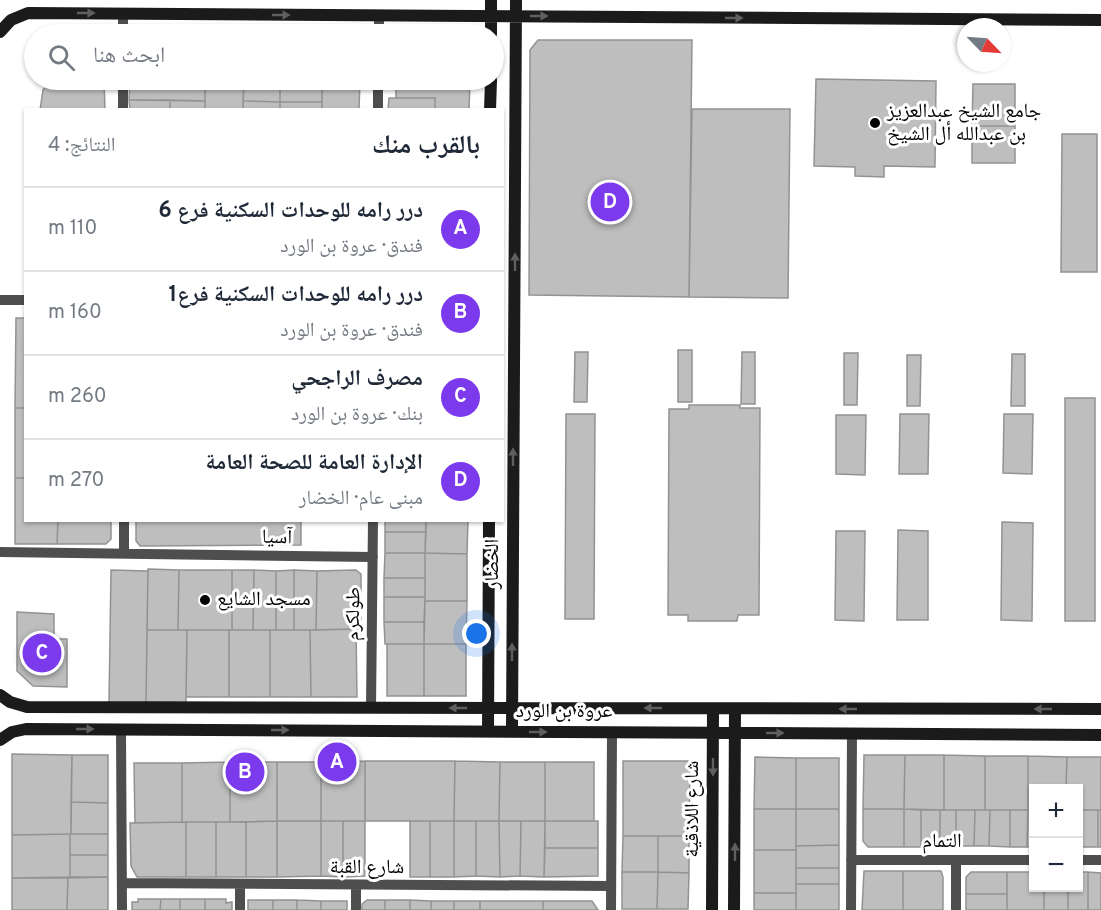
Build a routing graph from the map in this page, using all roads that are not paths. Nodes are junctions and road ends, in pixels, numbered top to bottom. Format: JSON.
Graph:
{"nodes":[{"id":1,"x":24,"y":0,"type":"edge"},
{"id":2,"x":491,"y":0,"type":"edge"},
{"id":3,"x":516,"y":0,"type":"edge"},
{"id":4,"x":28,"y":13,"type":"junction"},
{"id":5,"x":123,"y":14,"type":"junction"},
{"id":6,"x":379,"y":15,"type":"junction"},
{"id":7,"x":491,"y":16,"type":"junction"},
{"id":8,"x":516,"y":16,"type":"junction"},
{"id":9,"x":1101,"y":20,"type":"edge"},
{"id":10,"x":123,"y":24,"type":"edge"},
{"id":11,"x":379,"y":24,"type":"edge"},
{"id":12,"x":491,"y":24,"type":"edge"},
{"id":13,"x":0,"y":32,"type":"edge"},
{"id":14,"x":123,"y":90,"type":"edge"},
{"id":15,"x":378,"y":90,"type":"edge"},
{"id":16,"x":490,"y":90,"type":"edge"},
{"id":17,"x":123,"y":108,"type":"edge"},
{"id":18,"x":378,"y":108,"type":"edge"},
{"id":19,"x":490,"y":108,"type":"edge"},
{"id":20,"x":0,"y":300,"type":"edge"},
{"id":21,"x":24,"y":300,"type":"edge"},
{"id":22,"x":124,"y":522,"type":"edge"},
{"id":23,"x":373,"y":522,"type":"edge"},
{"id":24,"x":489,"y":522,"type":"edge"},
{"id":25,"x":0,"y":552,"type":"edge"},
{"id":26,"x":124,"y":554,"type":"junction"},
{"id":27,"x":373,"y":557,"type":"junction"},
{"id":28,"x":0,"y":695,"type":"edge"},
{"id":29,"x":27,"y":707,"type":"junction"},
{"id":30,"x":371,"y":708,"type":"junction"},
{"id":31,"x":488,"y":708,"type":"junction"},
{"id":32,"x":512,"y":708,"type":"junction"},
{"id":33,"x":713,"y":709,"type":"junction"},
{"id":34,"x":735,"y":709,"type":"junction"},
{"id":35,"x":1101,"y":709,"type":"edge"},
{"id":36,"x":26,"y":729,"type":"junction"},
{"id":37,"x":122,"y":729,"type":"junction"},
{"id":38,"x":488,"y":731,"type":"junction"},
{"id":39,"x":512,"y":731,"type":"junction"},
{"id":40,"x":612,"y":732,"type":"junction"},
{"id":41,"x":713,"y":733,"type":"junction"},
{"id":42,"x":735,"y":733,"type":"junction"},
{"id":43,"x":852,"y":733,"type":"junction"},
{"id":44,"x":1101,"y":735,"type":"edge"},
{"id":45,"x":0,"y":741,"type":"edge"},
{"id":46,"x":851,"y":860,"type":"junction"},
{"id":47,"x":956,"y":860,"type":"junction"},
{"id":48,"x":1029,"y":860,"type":"edge"},
{"id":49,"x":1083,"y":860,"type":"edge"},
{"id":50,"x":1101,"y":860,"type":"edge"},
{"id":51,"x":122,"y":883,"type":"junction"},
{"id":52,"x":240,"y":884,"type":"junction"},
{"id":53,"x":356,"y":886,"type":"junction"},
{"id":54,"x":611,"y":886,"type":"junction"},
{"id":55,"x":122,"y":910,"type":"edge"},
{"id":56,"x":240,"y":910,"type":"edge"},
{"id":57,"x":356,"y":910,"type":"edge"},
{"id":58,"x":611,"y":910,"type":"edge"},
{"id":59,"x":712,"y":910,"type":"edge"},
{"id":60,"x":734,"y":910,"type":"edge"},
{"id":61,"x":851,"y":910,"type":"edge"},
{"id":62,"x":956,"y":910,"type":"edge"}],
"edges":[{"from":1,"to":4,"type":"street"},
{"from":2,"to":7,"type":"street"},
{"from":3,"to":8,"type":"street","name":"الخضار"},
{"from":4,"to":5,"type":"street","one_way":true},
{"from":4,"to":13,"type":"street"},
{"from":5,"to":6,"type":"street","one_way":true},
{"from":5,"to":10,"type":"street"},
{"from":6,"to":7,"type":"street"},
{"from":6,"to":11,"type":"street"},
{"from":7,"to":8,"type":"street"},
{"from":7,"to":12,"type":"street"},
{"from":8,"to":9,"type":"street","one_way":true},
{"from":32,"to":8,"type":"street","name":"الخضار","one_way":true},
{"from":14,"to":17,"type":"street"},
{"from":15,"to":18,"type":"street"},
{"from":16,"to":19,"type":"street"},
{"from":20,"to":21,"type":"street"},
{"from":22,"to":26,"type":"street"},
{"from":23,"to":27,"type":"street","name":"طولكرم"},
{"from":24,"to":31,"type":"street","name":"الخضار"},
{"from":25,"to":26,"type":"street","name":"آسيا"},
{"from":26,"to":27,"type":"street","name":"آسيا"},
{"from":27,"to":30,"type":"street","name":"طولكرم"},
{"from":28,"to":29,"type":"street"},
{"from":29,"to":30,"type":"street","name":"عروة بن الورد"},
{"from":29,"to":36,"type":"street"},
{"from":31,"to":30,"type":"street","name":"عروة بن الورد","one_way":true},
{"from":31,"to":32,"type":"street","name":"عروة بن الورد"},
{"from":31,"to":38,"type":"street","name":"الخضار"},
{"from":33,"to":32,"type":"street","name":"عروة بن الورد","one_way":true},
{"from":32,"to":39,"type":"street","name":"الخضار"},
{"from":33,"to":34,"type":"street","name":"عروة بن الورد"},
{"from":33,"to":41,"type":"street","name":"شارع اللاذقية"},
{"from":35,"to":34,"type":"street","name":"عروة بن الورد","one_way":true},
{"from":34,"to":42,"type":"street"},
{"from":36,"to":37,"type":"street","name":"عروة بن الورد","one_way":true},
{"from":36,"to":45,"type":"street"},
{"from":37,"to":38,"type":"street","name":"عروة بن الورد","one_way":true},
{"from":37,"to":51,"type":"street"},
{"from":38,"to":39,"type":"street","name":"عروة بن الورد"},
{"from":39,"to":40,"type":"street","name":"عروة بن الورد","one_way":true},
{"from":40,"to":41,"type":"street","name":"عروة بن الورد"},
{"from":40,"to":54,"type":"street"},
{"from":41,"to":42,"type":"street","name":"عروة بن الورد"},
{"from":41,"to":59,"type":"street","name":"شارع اللاذقية","one_way":true},
{"from":42,"to":43,"type":"street","name":"عروة بن الورد","one_way":true},
{"from":60,"to":42,"type":"street","one_way":true},
{"from":43,"to":44,"type":"street","name":"عروة بن الورد"},
{"from":43,"to":46,"type":"street"},
{"from":46,"to":47,"type":"street","name":"التمام"},
{"from":46,"to":61,"type":"street"},
{"from":47,"to":48,"type":"street","name":"التمام"},
{"from":47,"to":62,"type":"street"},
{"from":49,"to":50,"type":"street"},
{"from":51,"to":52,"type":"street","name":"شارع القبة"},
{"from":51,"to":55,"type":"street"},
{"from":52,"to":53,"type":"street","name":"شارع القبة"},
{"from":52,"to":56,"type":"street"},
{"from":53,"to":54,"type":"street","name":"شارع القبة"},
{"from":53,"to":57,"type":"street"},
{"from":54,"to":58,"type":"street"}]}
